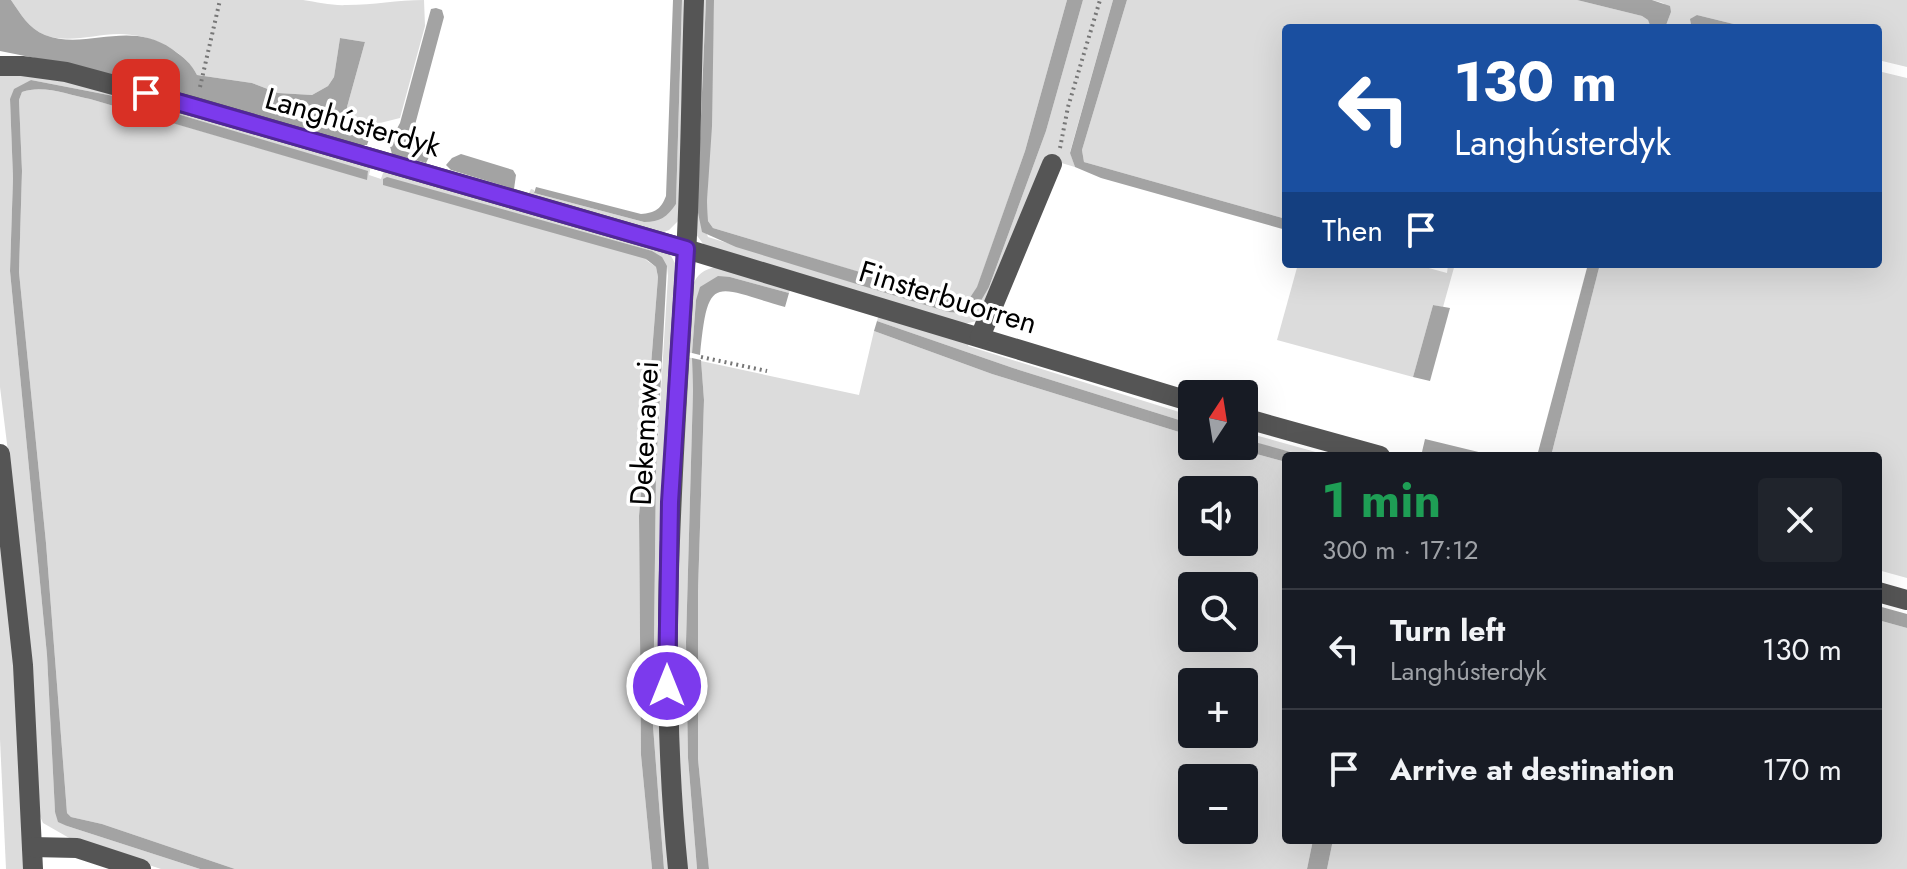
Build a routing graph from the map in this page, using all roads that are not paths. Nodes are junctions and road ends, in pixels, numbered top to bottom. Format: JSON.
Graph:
{"nodes":[{"id":1,"x":694,"y":0,"type":"edge"},
{"id":2,"x":0,"y":66,"type":"edge"},
{"id":3,"x":1052,"y":164,"type":"road end"},
{"id":4,"x":686,"y":249,"type":"junction"},
{"id":5,"x":980,"y":337,"type":"junction"},
{"id":6,"x":1178,"y":398,"type":"edge"},
{"id":7,"x":1258,"y":422,"type":"edge"},
{"id":8,"x":1366,"y":452,"type":"edge"},
{"id":9,"x":0,"y":454,"type":"edge"},
{"id":10,"x":1882,"y":593,"type":"edge"},
{"id":11,"x":1907,"y":600,"type":"edge"},
{"id":12,"x":32,"y":847,"type":"junction"},
{"id":13,"x":33,"y":869,"type":"edge"},
{"id":14,"x":141,"y":869,"type":"edge"},
{"id":15,"x":678,"y":869,"type":"edge"}],
"edges":[{"from":1,"to":4,"type":"street","name":"Dekemawei"},
{"from":2,"to":4,"type":"street","name":"Langhústerdyk"},
{"from":3,"to":5,"type":"street"},
{"from":4,"to":5,"type":"street","name":"Finsterbuorren"},
{"from":4,"to":15,"type":"street","name":"Dekemawei"},
{"from":5,"to":6,"type":"street","name":"Finsterbuorren"},
{"from":7,"to":8,"type":"street"},
{"from":9,"to":12,"type":"street"},
{"from":10,"to":11,"type":"street"},
{"from":12,"to":13,"type":"street"},
{"from":12,"to":14,"type":"street"}]}
